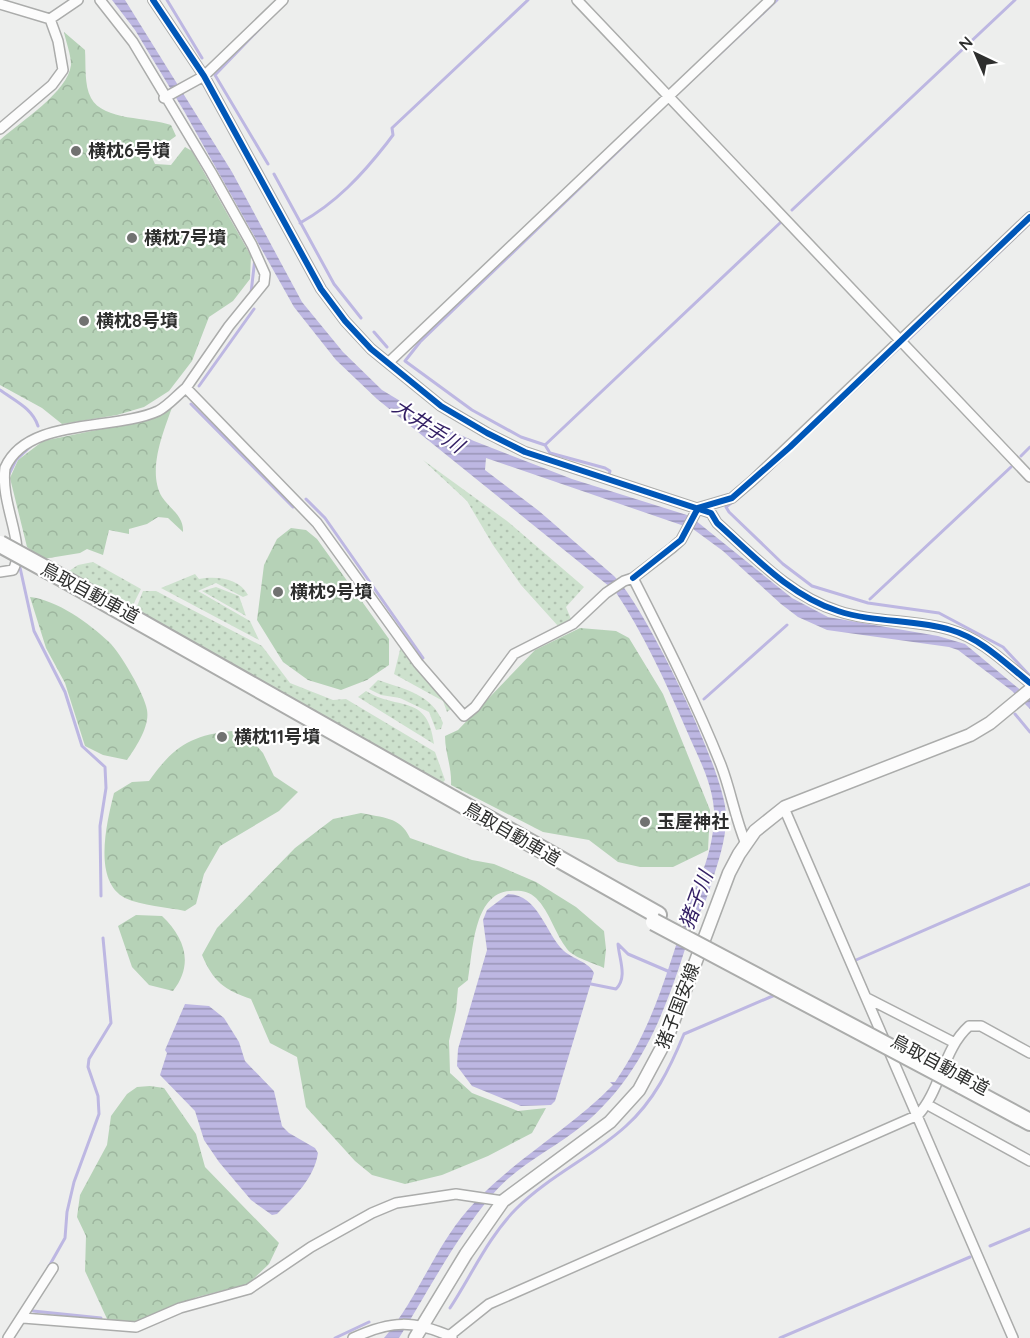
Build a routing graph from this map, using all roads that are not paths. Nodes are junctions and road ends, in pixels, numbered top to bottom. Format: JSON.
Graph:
{"nodes":[{"id":1,"x":78,"y":0,"type":"edge"},
{"id":2,"x":100,"y":0,"type":"edge"},
{"id":3,"x":153,"y":0,"type":"edge"},
{"id":4,"x":283,"y":0,"type":"edge"},
{"id":5,"x":577,"y":0,"type":"edge"},
{"id":6,"x":770,"y":0,"type":"edge"},
{"id":7,"x":0,"y":4,"type":"edge"},
{"id":8,"x":50,"y":19,"type":"junction"},
{"id":9,"x":204,"y":76,"type":"junction"},
{"id":10,"x":669,"y":97,"type":"junction"},
{"id":11,"x":164,"y":98,"type":"junction"},
{"id":12,"x":0,"y":129,"type":"edge"},
{"id":13,"x":1030,"y":217,"type":"edge"},
{"id":14,"x":900,"y":340,"type":"junction"},
{"id":15,"x":387,"y":363,"type":"junction"},
{"id":16,"x":186,"y":388,"type":"junction"},
{"id":17,"x":1030,"y":477,"type":"edge"},
{"id":18,"x":698,"y":508,"type":"junction"},
{"id":19,"x":0,"y":544,"type":"edge"},
{"id":20,"x":0,"y":554,"type":"edge"},
{"id":21,"x":0,"y":572,"type":"edge"},
{"id":22,"x":633,"y":578,"type":"junction"},
{"id":23,"x":62,"y":583,"type":"junction"},
{"id":24,"x":1030,"y":683,"type":"edge"},
{"id":25,"x":1030,"y":690,"type":"edge"},
{"id":26,"x":784,"y":808,"type":"junction"},
{"id":27,"x":746,"y":844,"type":"junction"},
{"id":28,"x":867,"y":998,"type":"junction"},
{"id":29,"x":955,"y":1043,"type":"junction"},
{"id":30,"x":1030,"y":1053,"type":"edge"},
{"id":31,"x":963,"y":1082,"type":"junction"},
{"id":32,"x":928,"y":1105,"type":"junction"},
{"id":33,"x":1030,"y":1114,"type":"edge"},
{"id":34,"x":918,"y":1115,"type":"junction"},
{"id":35,"x":1030,"y":1122,"type":"edge"},
{"id":36,"x":1030,"y":1161,"type":"edge"},
{"id":37,"x":503,"y":1201,"type":"junction"},
{"id":38,"x":53,"y":1268,"type":"dead end"},
{"id":39,"x":23,"y":1318,"type":"junction"},
{"id":40,"x":424,"y":1325,"type":"junction"},
{"id":41,"x":452,"y":1337,"type":"edge"},
{"id":42,"x":8,"y":1338,"type":"edge"},
{"id":43,"x":353,"y":1338,"type":"edge"},
{"id":44,"x":415,"y":1338,"type":"edge"},
{"id":45,"x":1013,"y":1338,"type":"edge"}],
"edges":[{"from":1,"to":8,"type":"street"},
{"from":2,"to":11,"type":"street"},
{"from":3,"to":9,"type":"street"},
{"from":4,"to":9,"type":"street"},
{"from":5,"to":10,"type":"street"},
{"from":6,"to":10,"type":"street"},
{"from":7,"to":8,"type":"street"},
{"from":8,"to":12,"type":"street"},
{"from":9,"to":11,"type":"street"},
{"from":9,"to":15,"type":"street"},
{"from":10,"to":14,"type":"street"},
{"from":10,"to":15,"type":"street"},
{"from":11,"to":16,"type":"street"},
{"from":13,"to":14,"type":"street"},
{"from":14,"to":17,"type":"street"},
{"from":14,"to":18,"type":"street"},
{"from":15,"to":18,"type":"street"},
{"from":16,"to":21,"type":"street"},
{"from":16,"to":22,"type":"street"},
{"from":18,"to":22,"type":"street"},
{"from":18,"to":24,"type":"street"},
{"from":19,"to":23,"type":"highway","name":"鳥取自動車道","bridge":true},
{"from":20,"to":23,"type":"highway","name":"鳥取自動車道"},
{"from":22,"to":27,"type":"street"},
{"from":23,"to":31,"type":"highway","name":"鳥取自動車道"},
{"from":25,"to":26,"type":"main road","name":"猪子国安線"},
{"from":26,"to":27,"type":"main road","name":"猪子国安線"},
{"from":26,"to":28,"type":"street"},
{"from":27,"to":37,"type":"main road","name":"猪子国安線"},
{"from":28,"to":29,"type":"street"},
{"from":28,"to":34,"type":"street"},
{"from":29,"to":30,"type":"street"},
{"from":29,"to":32,"type":"street"},
{"from":31,"to":33,"type":"highway","name":"鳥取自動車道"},
{"from":31,"to":35,"type":"highway","name":"鳥取自動車道"},
{"from":32,"to":34,"type":"street"},
{"from":32,"to":36,"type":"street"},
{"from":34,"to":41,"type":"street"},
{"from":34,"to":45,"type":"street"},
{"from":37,"to":39,"type":"street"},
{"from":37,"to":40,"type":"main road","name":"猪子国安線"},
{"from":38,"to":39,"type":"street"},
{"from":39,"to":42,"type":"street"},
{"from":40,"to":41,"type":"street"},
{"from":40,"to":43,"type":"street"},
{"from":40,"to":44,"type":"main road","name":"猪子国安線"}]}
